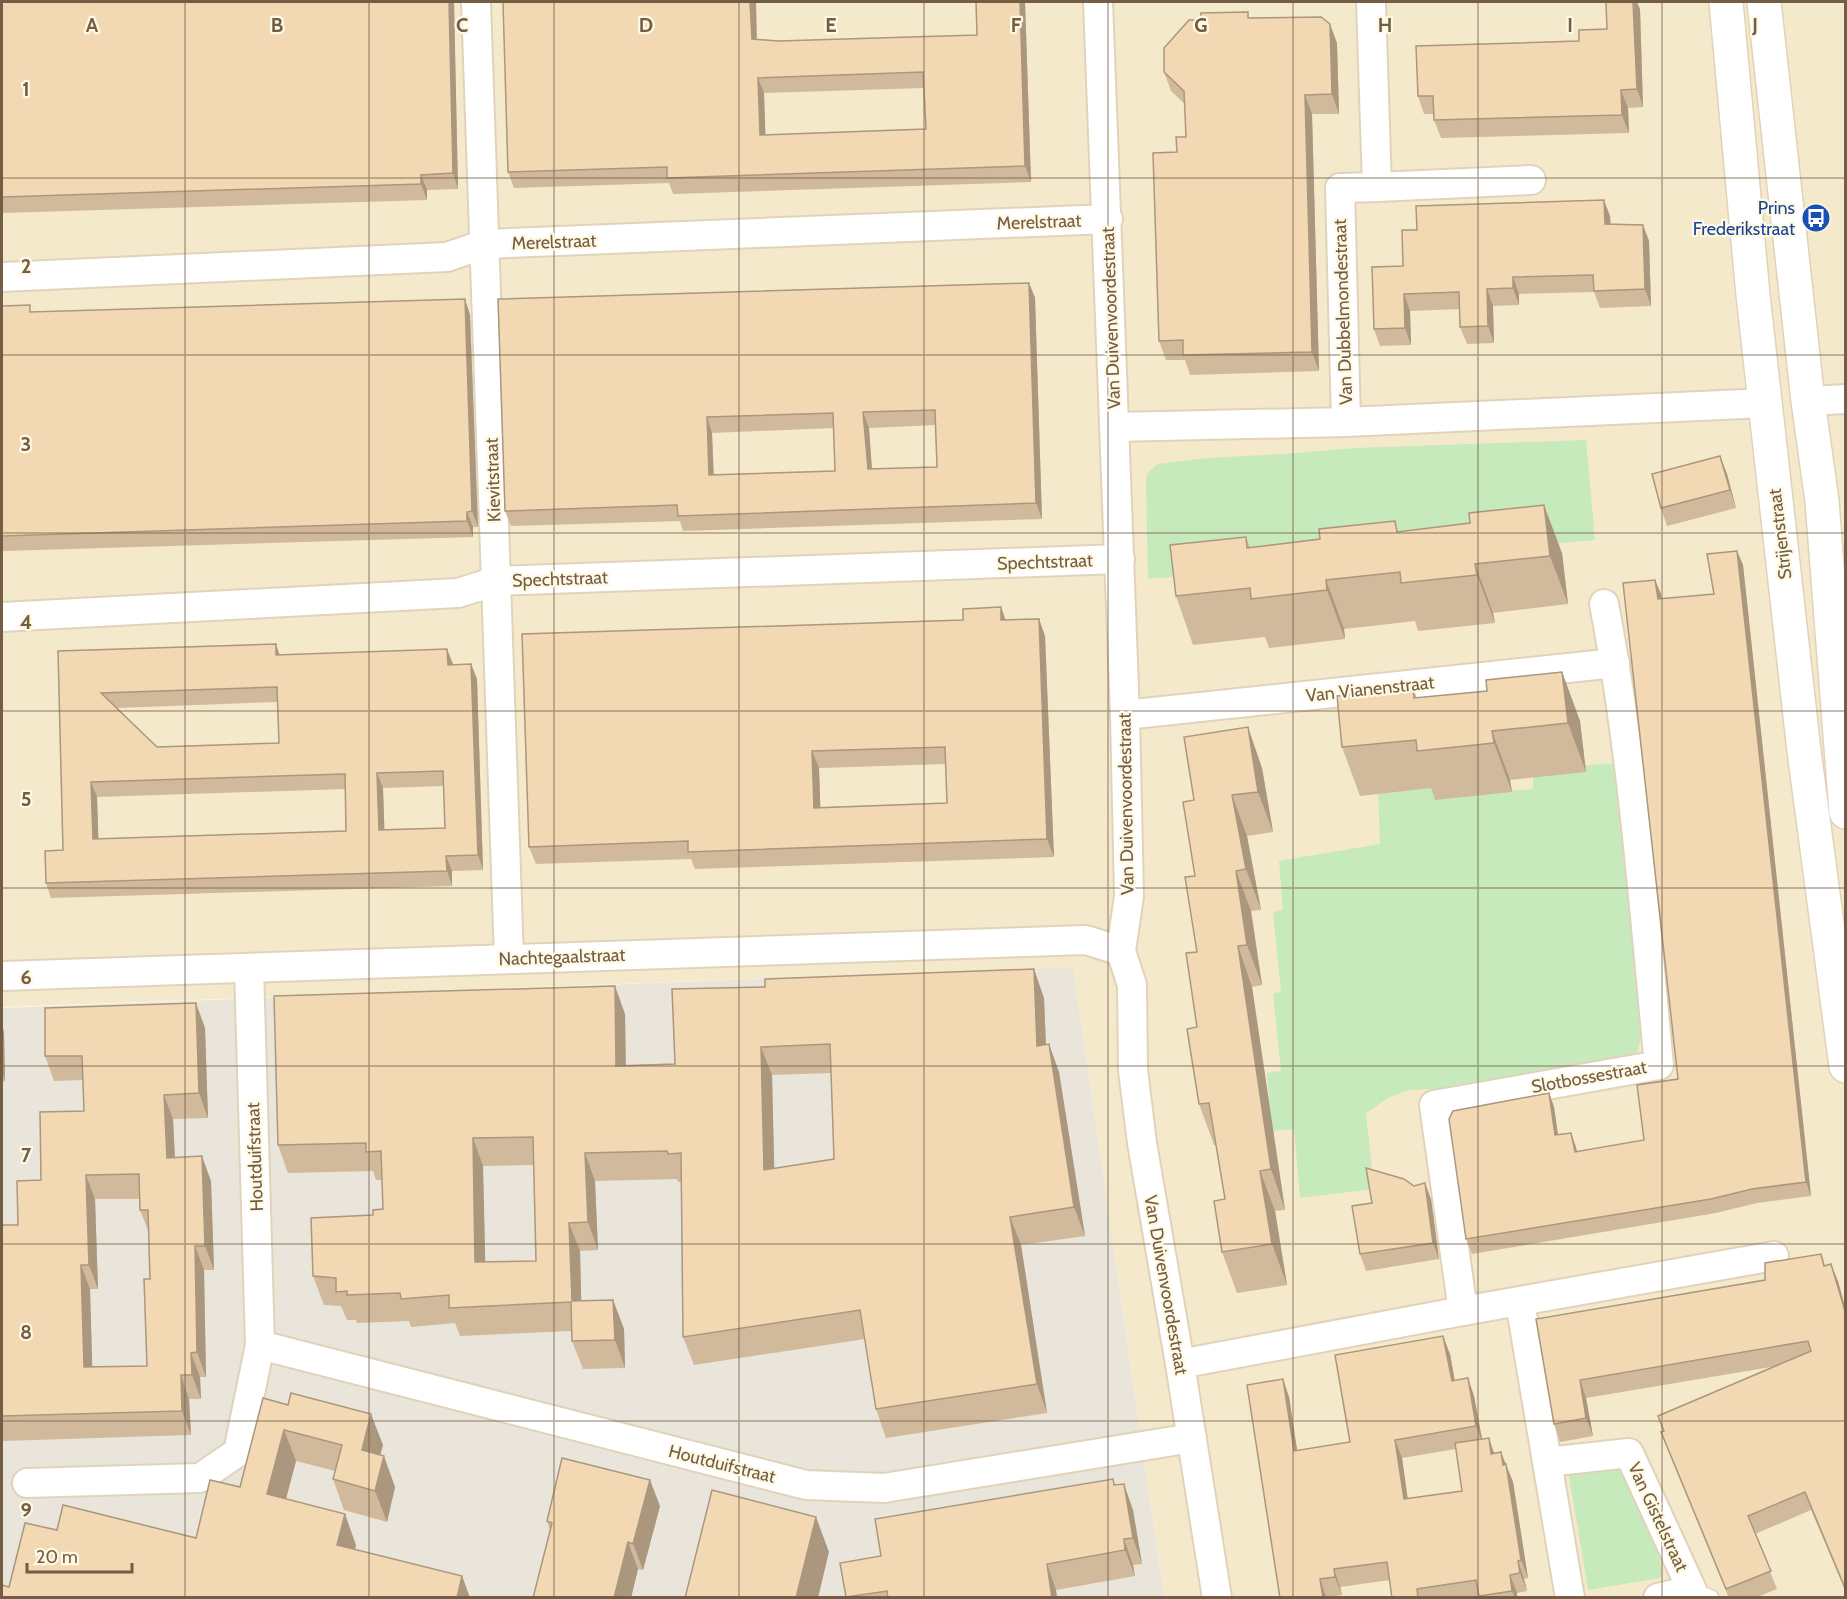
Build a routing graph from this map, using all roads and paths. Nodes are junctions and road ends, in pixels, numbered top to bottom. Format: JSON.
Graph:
{"nodes":[{"id":1,"x":476,"y":2,"type":"edge"},
{"id":2,"x":1098,"y":2,"type":"edge"},
{"id":3,"x":1371,"y":2,"type":"edge"},
{"id":4,"x":1726,"y":2,"type":"edge"},
{"id":5,"x":1764,"y":2,"type":"edge"},
{"id":6,"x":1531,"y":180,"type":"dead end"},
{"id":7,"x":1377,"y":187,"type":"junction"},
{"id":8,"x":1108,"y":219,"type":"junction"},
{"id":9,"x":485,"y":244,"type":"junction"},
{"id":10,"x":2,"y":277,"type":"edge"},
{"id":11,"x":1845,"y":399,"type":"edge"},
{"id":12,"x":1808,"y":401,"type":"junction"},
{"id":13,"x":1766,"y":403,"type":"junction"},
{"id":14,"x":1346,"y":422,"type":"junction"},
{"id":15,"x":1115,"y":427,"type":"junction"},
{"id":16,"x":1120,"y":559,"type":"junction"},
{"id":17,"x":497,"y":581,"type":"junction"},
{"id":18,"x":1604,"y":604,"type":"dead end"},
{"id":19,"x":2,"y":617,"type":"edge"},
{"id":20,"x":1615,"y":663,"type":"junction"},
{"id":21,"x":1125,"y":715,"type":"junction"},
{"id":22,"x":1845,"y":812,"type":"edge"},
{"id":23,"x":1121,"y":951,"type":"junction"},
{"id":24,"x":509,"y":959,"type":"junction"},
{"id":25,"x":249,"y":968,"type":"junction"},
{"id":26,"x":2,"y":976,"type":"edge"},
{"id":27,"x":1845,"y":1066,"type":"edge"},
{"id":28,"x":1774,"y":1256,"type":"dead end"},
{"id":29,"x":1520,"y":1302,"type":"junction"},
{"id":30,"x":1463,"y":1311,"type":"junction"},
{"id":31,"x":260,"y":1345,"type":"junction"},
{"id":32,"x":1180,"y":1364,"type":"junction"},
{"id":33,"x":1192,"y":1438,"type":"junction"},
{"id":34,"x":1547,"y":1462,"type":"junction"},
{"id":35,"x":27,"y":1483,"type":"dead end"},
{"id":36,"x":1701,"y":1594,"type":"edge"},
{"id":37,"x":1217,"y":1598,"type":"edge"},
{"id":38,"x":1570,"y":1598,"type":"edge"},
{"id":39,"x":1658,"y":1598,"type":"edge"}],
"edges":[{"from":1,"to":9,"type":"street","name":"Kievitstraat"},
{"from":2,"to":8,"type":"street","name":"Van Duivenvoordestraat"},
{"from":3,"to":7,"type":"street"},
{"from":4,"to":13,"type":"street","name":"Strijenstraat"},
{"from":5,"to":12,"type":"street"},
{"from":6,"to":7,"type":"street","name":"Van Dubbelmondestraat"},
{"from":7,"to":14,"type":"street","name":"Van Dubbelmondestraat"},
{"from":8,"to":9,"type":"street","name":"Merelstraat"},
{"from":8,"to":15,"type":"street","name":"Van Duivenvoordestraat"},
{"from":9,"to":10,"type":"street","name":"Merelstraat"},
{"from":9,"to":17,"type":"street","name":"Kievitstraat"},
{"from":11,"to":12,"type":"street"},
{"from":12,"to":13,"type":"street"},
{"from":12,"to":22,"type":"street"},
{"from":13,"to":14,"type":"street"},
{"from":13,"to":27,"type":"street","name":"Strijenstraat"},
{"from":14,"to":15,"type":"street","name":"Van Dubbelmondestraat"},
{"from":15,"to":16,"type":"street","name":"Van Duivenvoordestraat"},
{"from":16,"to":17,"type":"street","name":"Spechtstraat"},
{"from":16,"to":21,"type":"street","name":"Van Duivenvoordestraat"},
{"from":17,"to":19,"type":"street","name":"Spechtstraat"},
{"from":17,"to":24,"type":"street","name":"Kievitstraat"},
{"from":18,"to":20,"type":"street"},
{"from":20,"to":21,"type":"street","name":"Van Vianenstraat"},
{"from":20,"to":30,"type":"street","name":"Slotbossestraat"},
{"from":21,"to":23,"type":"street","name":"Van Duivenvoordestraat"},
{"from":23,"to":24,"type":"street","name":"Nachtegaalstraat"},
{"from":23,"to":32,"type":"street","name":"Van Duivenvoordestraat"},
{"from":24,"to":25,"type":"street","name":"Nachtegaalstraat"},
{"from":25,"to":26,"type":"street","name":"Nachtegaalstraat"},
{"from":25,"to":31,"type":"street","name":"Houtduifstraat"},
{"from":28,"to":29,"type":"street"},
{"from":29,"to":30,"type":"street"},
{"from":29,"to":34,"type":"street"},
{"from":30,"to":32,"type":"street"},
{"from":31,"to":33,"type":"street","name":"Houtduifstraat"},
{"from":31,"to":35,"type":"street","name":"Houtduifstraat"},
{"from":32,"to":33,"type":"street","name":"Van Duivenvoordestraat"},
{"from":33,"to":37,"type":"street","name":"Van Duivenvoordestraat"},
{"from":34,"to":36,"type":"street","name":"Van Gistelstraat"},
{"from":34,"to":38,"type":"street"},
{"from":36,"to":39,"type":"street","name":"Van Gistelstraat"}]}
